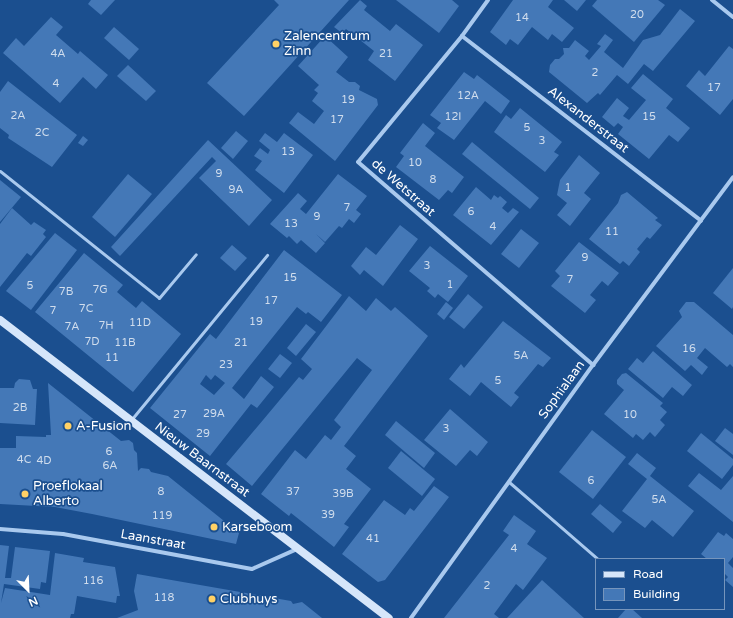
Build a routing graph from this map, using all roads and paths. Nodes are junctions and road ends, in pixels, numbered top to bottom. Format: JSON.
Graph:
{"nodes":[{"id":1,"x":488,"y":0,"type":"edge"},
{"id":2,"x":712,"y":0,"type":"edge"},
{"id":3,"x":733,"y":17,"type":"edge"},
{"id":4,"x":462,"y":36,"type":"junction"},
{"id":5,"x":0,"y":171,"type":"edge"},
{"id":6,"x":733,"y":176,"type":"edge"},
{"id":7,"x":701,"y":220,"type":"junction"},
{"id":8,"x":196,"y":254,"type":"dead end"},
{"id":9,"x":267,"y":255,"type":"dead end"},
{"id":10,"x":0,"y":320,"type":"edge"},
{"id":11,"x":593,"y":365,"type":"junction"},
{"id":12,"x":130,"y":420,"type":"junction"},
{"id":13,"x":509,"y":482,"type":"junction"},
{"id":14,"x":0,"y":529,"type":"edge"},
{"id":15,"x":298,"y":548,"type":"junction"},
{"id":16,"x":597,"y":558,"type":"edge"},
{"id":17,"x":389,"y":618,"type":"edge"},
{"id":18,"x":411,"y":618,"type":"edge"}],
"edges":[{"from":1,"to":4,"type":"street","name":"de Wetstraat"},
{"from":2,"to":3,"type":"street"},
{"from":4,"to":7,"type":"street","name":"Alexanderstraat"},
{"from":4,"to":11,"type":"street","name":"de Wetstraat"},
{"from":5,"to":8,"type":"lane"},
{"from":6,"to":7,"type":"street","name":"Sophialaan"},
{"from":7,"to":11,"type":"street","name":"Sophialaan"},
{"from":9,"to":12,"type":"lane"},
{"from":10,"to":12,"type":"street","name":"Nieuw Baarnstraat"},
{"from":11,"to":13,"type":"street","name":"Sophialaan"},
{"from":12,"to":15,"type":"street","name":"Nieuw Baarnstraat"},
{"from":13,"to":16,"type":"lane"},
{"from":13,"to":18,"type":"street","name":"Sophialaan"},
{"from":14,"to":15,"type":"street","name":"Laanstraat"},
{"from":15,"to":17,"type":"street","name":"Nieuw Baarnstraat"}]}
